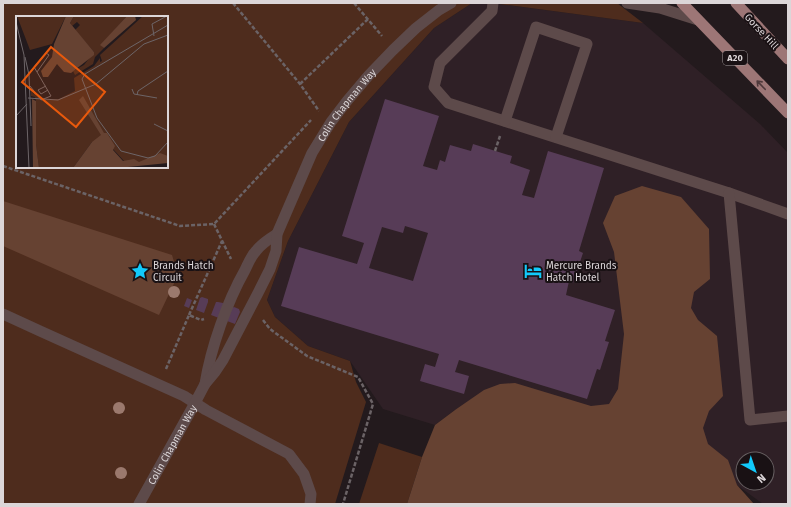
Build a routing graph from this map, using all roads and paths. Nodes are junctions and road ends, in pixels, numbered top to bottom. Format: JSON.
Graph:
{"nodes":[{"id":1,"x":233,"y":3,"type":"edge"},
{"id":2,"x":354,"y":3,"type":"edge"},
{"id":3,"x":451,"y":3,"type":"edge"},
{"id":4,"x":493,"y":3,"type":"edge"},
{"id":5,"x":627,"y":3,"type":"edge"},
{"id":6,"x":682,"y":3,"type":"edge"},
{"id":7,"x":736,"y":3,"type":"edge"},
{"id":8,"x":368,"y":19,"type":"junction"},
{"id":9,"x":698,"y":20,"type":"junction"},
{"id":10,"x":393,"y":50,"type":"junction"},
{"id":11,"x":788,"y":59,"type":"edge"},
{"id":12,"x":300,"y":84,"type":"junction"},
{"id":13,"x":788,"y":112,"type":"edge"},
{"id":14,"x":313,"y":117,"type":"dead end"},
{"id":15,"x":505,"y":121,"type":"junction"},
{"id":16,"x":331,"y":122,"type":"junction"},
{"id":17,"x":556,"y":138,"type":"junction"},
{"id":18,"x":3,"y":166,"type":"edge"},
{"id":19,"x":729,"y":193,"type":"junction"},
{"id":20,"x":788,"y":214,"type":"edge"},
{"id":21,"x":214,"y":224,"type":"junction"},
{"id":22,"x":277,"y":234,"type":"junction"},
{"id":23,"x":222,"y":240,"type":"junction"},
{"id":24,"x":230,"y":258,"type":"junction"},
{"id":25,"x":228,"y":265,"type":"dead end"},
{"id":26,"x":240,"y":278,"type":"junction"},
{"id":27,"x":253,"y":303,"type":"junction"},
{"id":28,"x":3,"y":314,"type":"edge"},
{"id":29,"x":207,"y":314,"type":"dead end"},
{"id":30,"x":189,"y":315,"type":"junction"},
{"id":31,"x":160,"y":384,"type":"junction"},
{"id":32,"x":205,"y":384,"type":"junction"},
{"id":33,"x":195,"y":403,"type":"junction"},
{"id":34,"x":788,"y":416,"type":"edge"},
{"id":35,"x":138,"y":504,"type":"edge"},
{"id":36,"x":310,"y":504,"type":"edge"},
{"id":37,"x":344,"y":504,"type":"edge"}],
"edges":[{"from":1,"to":12,"type":"path"},
{"from":2,"to":8,"type":"path"},
{"from":3,"to":10,"type":"lane","name":"Colin Chapman Way"},
{"from":4,"to":15,"type":"lane"},
{"from":5,"to":9,"type":"lane"},
{"from":6,"to":9,"type":"main road","number":"A20"},
{"from":7,"to":11,"type":"main road","name":"Gorse Hill"},
{"from":8,"to":10,"type":"path"},
{"from":8,"to":12,"type":"path"},
{"from":13,"to":9,"type":"main road","number":"A20","one_way":true},
{"from":10,"to":16,"type":"lane","name":"Colin Chapman Way"},
{"from":12,"to":16,"type":"path"},
{"from":14,"to":21,"type":"path"},
{"from":15,"to":17,"type":"lane"},
{"from":15,"to":17,"type":"lane"},
{"from":16,"to":22,"type":"lane","name":"Colin Chapman Way"},
{"from":17,"to":19,"type":"lane"},
{"from":18,"to":21,"type":"path"},
{"from":19,"to":20,"type":"lane"},
{"from":19,"to":34,"type":"lane"},
{"from":21,"to":23,"type":"path"},
{"from":22,"to":26,"type":"lane","name":"Colin Chapman Way"},
{"from":22,"to":27,"type":"lane","name":"Colin Chapman Way"},
{"from":23,"to":24,"type":"path"},
{"from":23,"to":30,"type":"path"},
{"from":24,"to":25,"type":"path"},
{"from":24,"to":26,"type":"path"},
{"from":26,"to":32,"type":"lane","name":"Colin Chapman Way"},
{"from":27,"to":32,"type":"lane","name":"Colin Chapman Way"},
{"from":27,"to":37,"type":"path"},
{"from":28,"to":31,"type":"lane"},
{"from":29,"to":30,"type":"path"},
{"from":30,"to":31,"type":"path"},
{"from":31,"to":33,"type":"lane"},
{"from":32,"to":33,"type":"lane","name":"Colin Chapman Way"},
{"from":33,"to":35,"type":"lane","name":"Colin Chapman Way"},
{"from":33,"to":36,"type":"lane"}]}
